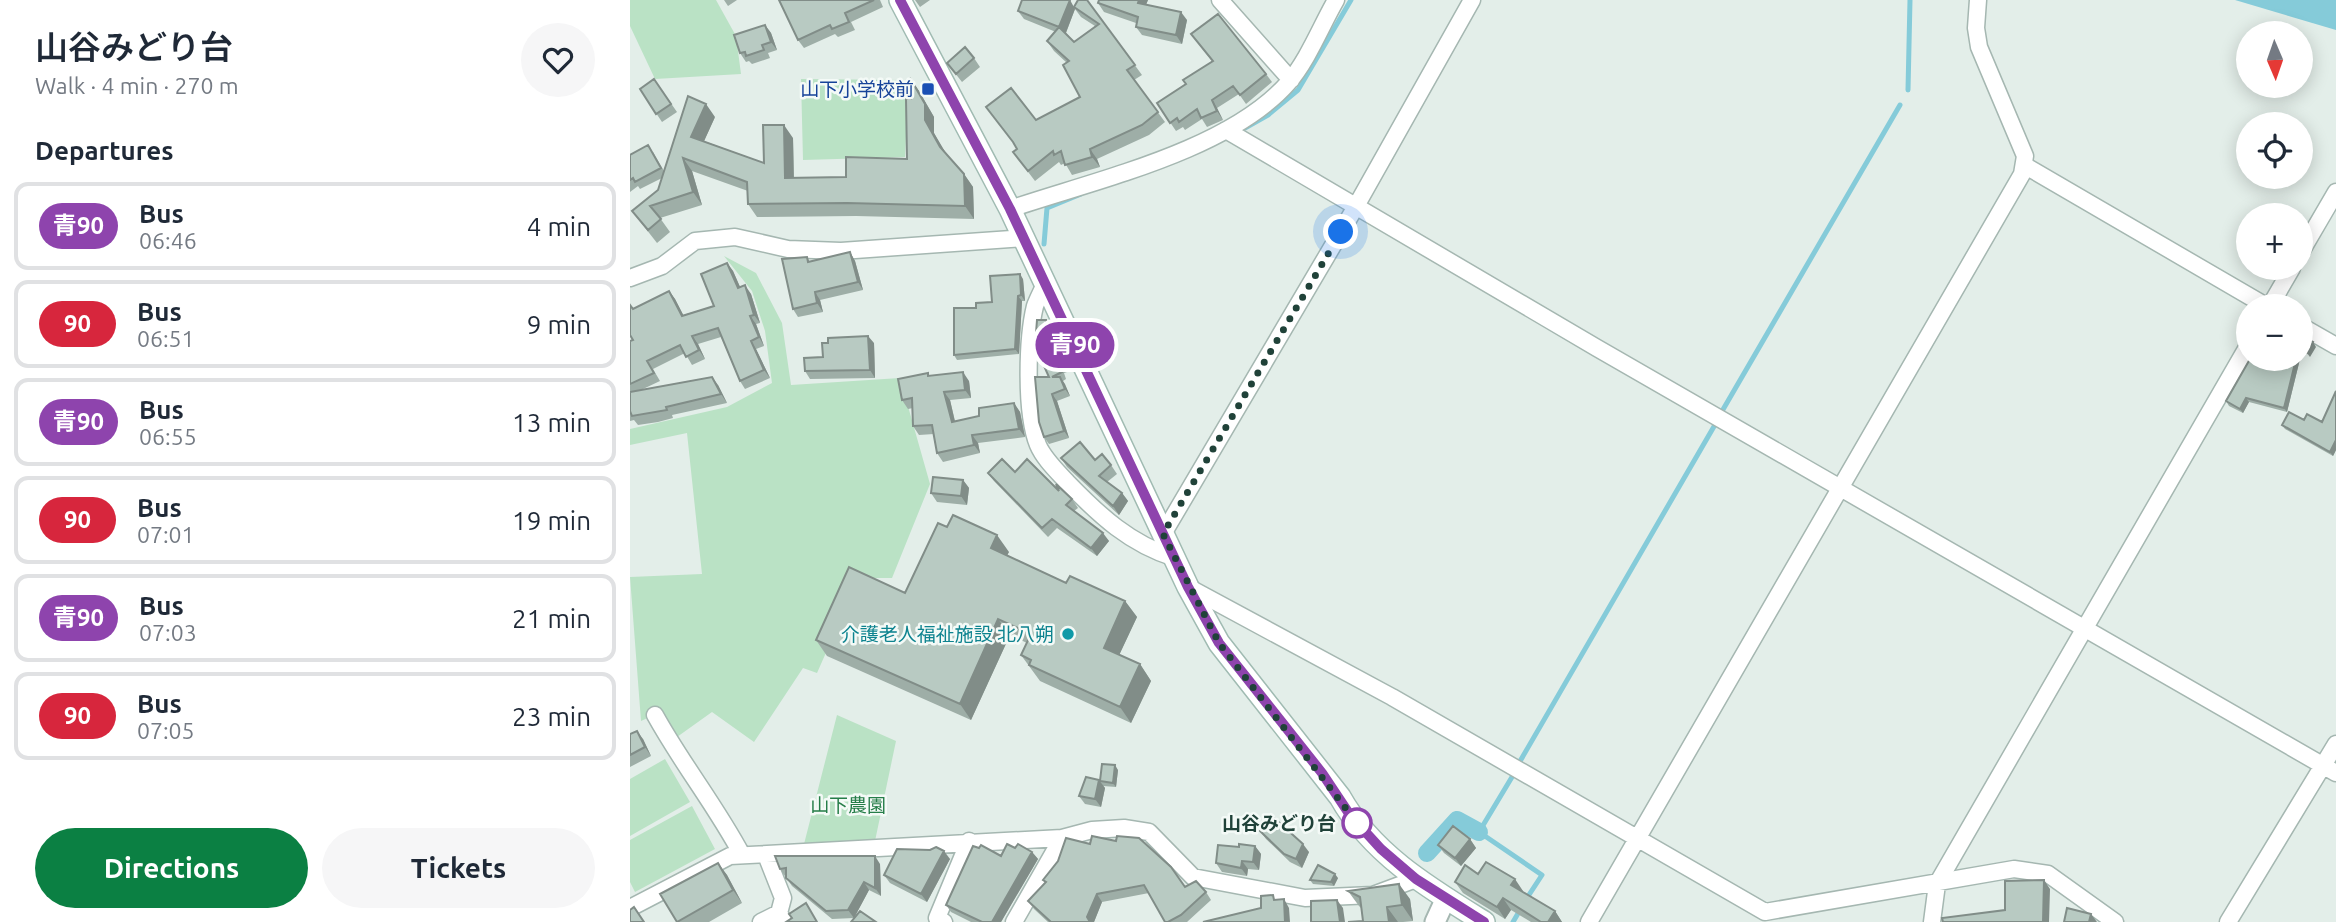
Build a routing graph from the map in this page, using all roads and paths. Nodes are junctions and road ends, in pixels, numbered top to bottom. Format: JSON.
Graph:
{"nodes":[{"id":1,"x":900,"y":0,"type":"edge"},
{"id":2,"x":1220,"y":0,"type":"edge"},
{"id":3,"x":1336,"y":0,"type":"edge"},
{"id":4,"x":1472,"y":0,"type":"edge"},
{"id":5,"x":1978,"y":0,"type":"edge"},
{"id":6,"x":1291,"y":80,"type":"junction"},
{"id":7,"x":1226,"y":130,"type":"junction"},
{"id":8,"x":2024,"y":165,"type":"junction"},
{"id":9,"x":2336,"y":192,"type":"edge"},
{"id":10,"x":1355,"y":208,"type":"junction"},
{"id":11,"x":1010,"y":209,"type":"junction"},
{"id":12,"x":2313,"y":231,"type":"edge"},
{"id":13,"x":1024,"y":238,"type":"junction"},
{"id":14,"x":630,"y":278,"type":"edge"},
{"id":15,"x":1046,"y":281,"type":"junction"},
{"id":16,"x":2247,"y":294,"type":"edge"},
{"id":17,"x":2313,"y":333,"type":"edge"},
{"id":18,"x":2336,"y":346,"type":"edge"},
{"id":19,"x":2236,"y":366,"type":"edge"},
{"id":20,"x":1839,"y":488,"type":"junction"},
{"id":21,"x":1163,"y":534,"type":"junction"},
{"id":22,"x":1175,"y":558,"type":"junction"},
{"id":23,"x":1188,"y":587,"type":"junction"},
{"id":24,"x":2084,"y":629,"type":"junction"},
{"id":25,"x":655,"y":715,"type":"dead end"},
{"id":26,"x":2336,"y":744,"type":"edge"},
{"id":27,"x":2330,"y":769,"type":"edge"},
{"id":28,"x":1062,"y":838,"type":"junction"},
{"id":29,"x":1637,"y":839,"type":"junction"},
{"id":30,"x":969,"y":841,"type":"junction"},
{"id":31,"x":742,"y":855,"type":"junction"},
{"id":32,"x":765,"y":855,"type":"junction"},
{"id":33,"x":1416,"y":879,"type":"junction"},
{"id":34,"x":1937,"y":884,"type":"junction"},
{"id":35,"x":1446,"y":898,"type":"junction"},
{"id":36,"x":630,"y":908,"type":"edge"},
{"id":37,"x":781,"y":917,"type":"edge"},
{"id":38,"x":1021,"y":919,"type":"edge"},
{"id":39,"x":761,"y":922,"type":"edge"},
{"id":40,"x":944,"y":922,"type":"edge"},
{"id":41,"x":1435,"y":922,"type":"edge"},
{"id":42,"x":1483,"y":922,"type":"edge"},
{"id":43,"x":1589,"y":922,"type":"edge"},
{"id":44,"x":1932,"y":922,"type":"edge"},
{"id":45,"x":2115,"y":922,"type":"edge"},
{"id":46,"x":2228,"y":922,"type":"edge"}],
"edges":[{"from":1,"to":11,"type":"main road"},
{"from":2,"to":6,"type":"street"},
{"from":3,"to":6,"type":"street"},
{"from":4,"to":10,"type":"street"},
{"from":5,"to":8,"type":"street"},
{"from":6,"to":7,"type":"street"},
{"from":7,"to":10,"type":"street"},
{"from":7,"to":11,"type":"street"},
{"from":8,"to":16,"type":"street"},
{"from":8,"to":20,"type":"street"},
{"from":9,"to":12,"type":"street"},
{"from":10,"to":20,"type":"street"},
{"from":10,"to":21,"type":"street"},
{"from":11,"to":13,"type":"main road"},
{"from":13,"to":14,"type":"street"},
{"from":13,"to":15,"type":"main road"},
{"from":15,"to":21,"type":"main road"},
{"from":15,"to":22,"type":"street"},
{"from":17,"to":18,"type":"street"},
{"from":19,"to":24,"type":"street"},
{"from":20,"to":24,"type":"street"},
{"from":20,"to":29,"type":"street"},
{"from":21,"to":22,"type":"main road"},
{"from":22,"to":23,"type":"main road"},
{"from":23,"to":29,"type":"street"},
{"from":23,"to":33,"type":"main road"},
{"from":24,"to":27,"type":"street"},
{"from":24,"to":34,"type":"street"},
{"from":25,"to":31,"type":"street"},
{"from":26,"to":27,"type":"street"},
{"from":27,"to":46,"type":"street"},
{"from":28,"to":30,"type":"street"},
{"from":28,"to":33,"type":"street"},
{"from":28,"to":38,"type":"street"},
{"from":29,"to":34,"type":"street"},
{"from":29,"to":43,"type":"street"},
{"from":30,"to":32,"type":"street"},
{"from":30,"to":40,"type":"street"},
{"from":31,"to":32,"type":"street"},
{"from":31,"to":36,"type":"street"},
{"from":32,"to":37,"type":"street"},
{"from":33,"to":35,"type":"main road"},
{"from":34,"to":44,"type":"street"},
{"from":34,"to":45,"type":"street"},
{"from":35,"to":41,"type":"street"},
{"from":35,"to":42,"type":"main road"},
{"from":37,"to":39,"type":"street"}]}
